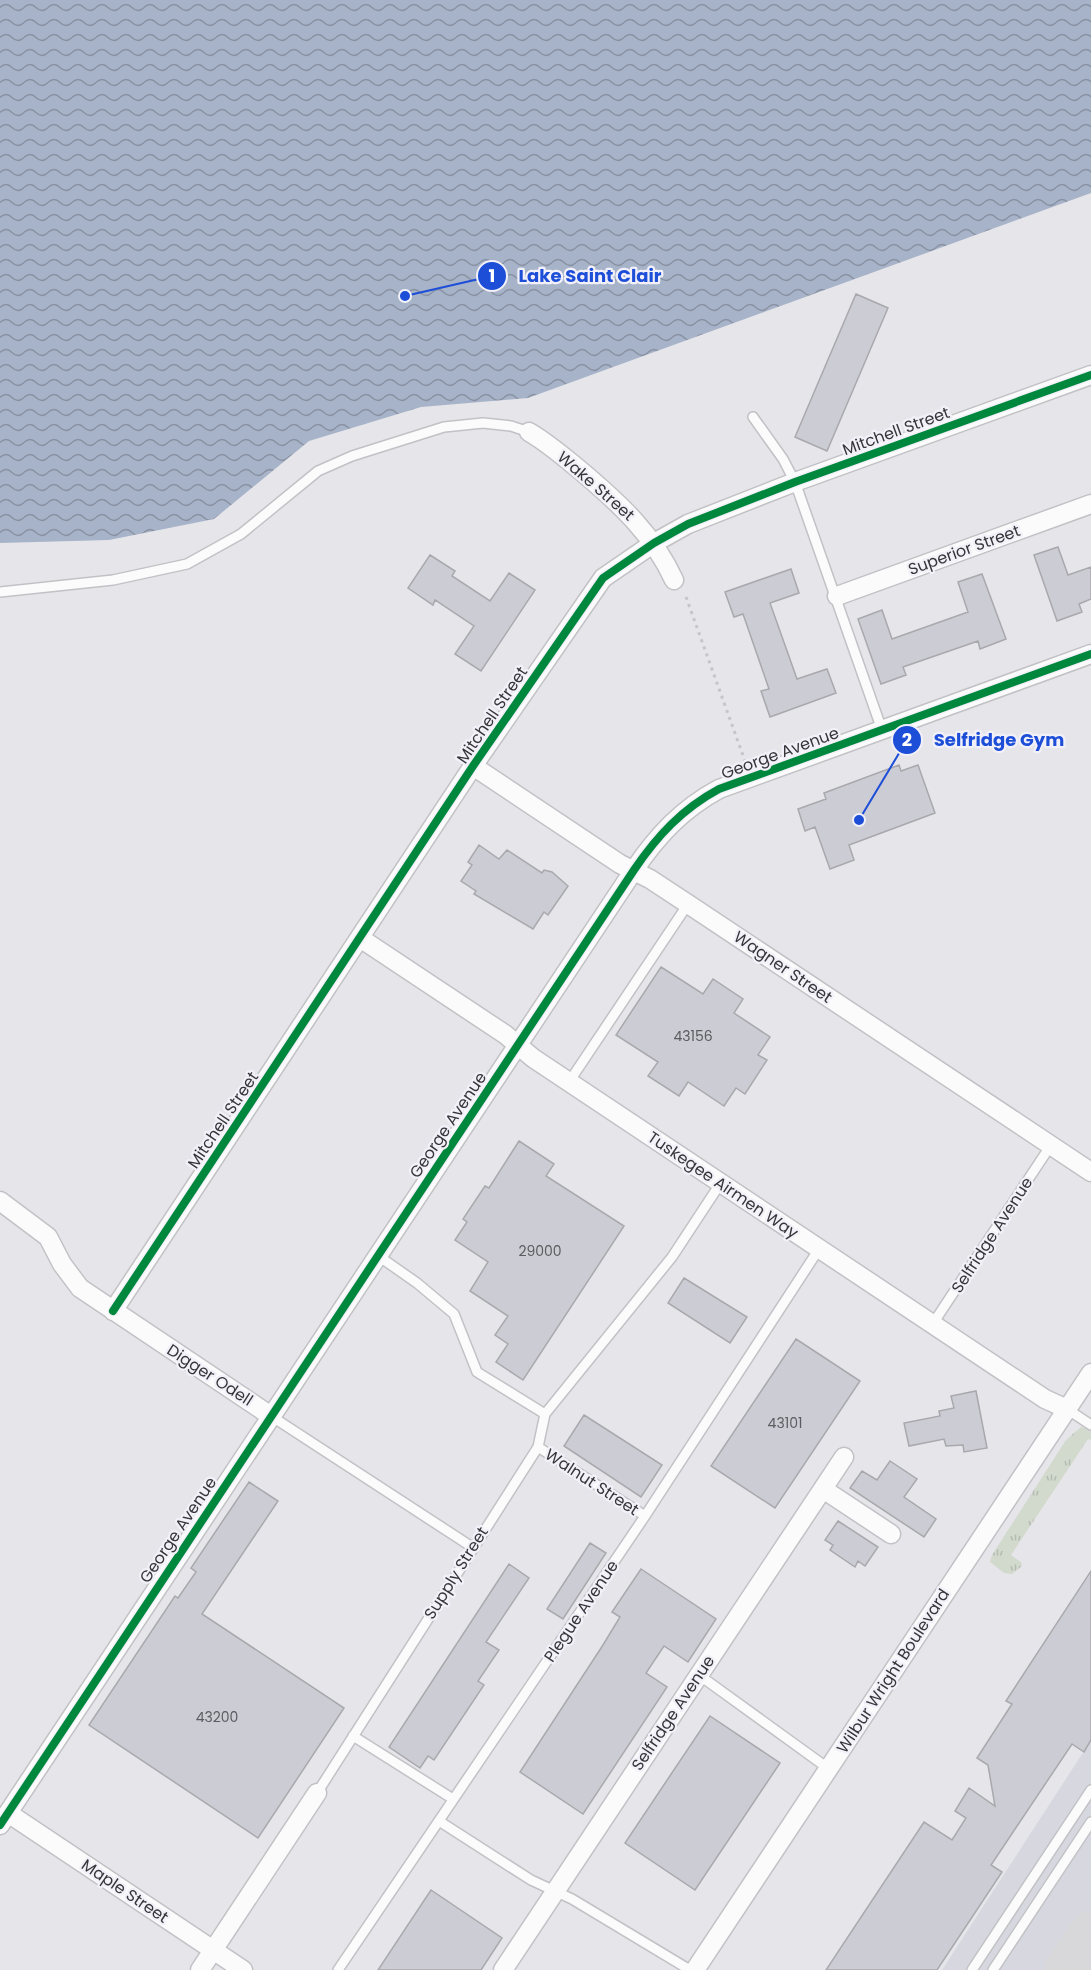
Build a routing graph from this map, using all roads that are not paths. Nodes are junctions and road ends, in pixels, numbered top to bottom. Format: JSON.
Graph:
{"nodes":[{"id":1,"x":1091,"y":375,"type":"edge"},
{"id":2,"x":753,"y":417,"type":"dead end"},
{"id":3,"x":529,"y":432,"type":"joint"},
{"id":4,"x":795,"y":482,"type":"junction"},
{"id":5,"x":1091,"y":504,"type":"edge"},
{"id":6,"x":654,"y":543,"type":"junction"},
{"id":7,"x":674,"y":580,"type":"dead end"},
{"id":8,"x":0,"y":592,"type":"edge"},
{"id":9,"x":837,"y":596,"type":"junction"},
{"id":10,"x":1091,"y":654,"type":"edge"},
{"id":11,"x":882,"y":730,"type":"junction"},
{"id":12,"x":473,"y":766,"type":"junction"},
{"id":13,"x":634,"y":870,"type":"junction"},
{"id":14,"x":688,"y":903,"type":"junction"},
{"id":15,"x":360,"y":938,"type":"junction"},
{"id":16,"x":517,"y":1045,"type":"junction"},
{"id":17,"x":569,"y":1082,"type":"junction"},
{"id":18,"x":1051,"y":1146,"type":"junction"},
{"id":19,"x":1091,"y":1172,"type":"edge"},
{"id":20,"x":720,"y":1184,"type":"junction"},
{"id":21,"x":0,"y":1201,"type":"edge"},
{"id":22,"x":819,"y":1249,"type":"junction"},
{"id":23,"x":377,"y":1255,"type":"junction"},
{"id":24,"x":113,"y":1311,"type":"junction"},
{"id":25,"x":932,"y":1325,"type":"junction"},
{"id":26,"x":1091,"y":1373,"type":"edge"},
{"id":27,"x":1067,"y":1409,"type":"junction"},
{"id":28,"x":545,"y":1414,"type":"junction"},
{"id":29,"x":271,"y":1416,"type":"junction"},
{"id":30,"x":1091,"y":1425,"type":"edge"},
{"id":31,"x":538,"y":1447,"type":"junction"},
{"id":32,"x":843,"y":1457,"type":"dead end"},
{"id":33,"x":823,"y":1489,"type":"junction"},
{"id":34,"x":645,"y":1516,"type":"junction"},
{"id":35,"x":891,"y":1534,"type":"dead end"},
{"id":36,"x":472,"y":1547,"type":"junction"},
{"id":37,"x":699,"y":1675,"type":"junction"},
{"id":38,"x":353,"y":1736,"type":"junction"},
{"id":39,"x":829,"y":1769,"type":"junction"},
{"id":40,"x":1091,"y":1790,"type":"edge"},
{"id":41,"x":317,"y":1793,"type":"joint"},
{"id":42,"x":453,"y":1799,"type":"junction"},
{"id":43,"x":4,"y":1819,"type":"edge"},
{"id":44,"x":439,"y":1821,"type":"junction"},
{"id":45,"x":1091,"y":1822,"type":"edge"},
{"id":46,"x":555,"y":1891,"type":"junction"},
{"id":47,"x":213,"y":1950,"type":"junction"},
{"id":48,"x":200,"y":1970,"type":"edge"},
{"id":49,"x":243,"y":1970,"type":"edge"},
{"id":50,"x":338,"y":1970,"type":"edge"},
{"id":51,"x":503,"y":1970,"type":"edge"},
{"id":52,"x":690,"y":1970,"type":"edge"},
{"id":53,"x":695,"y":1970,"type":"edge"},
{"id":54,"x":972,"y":1970,"type":"edge"},
{"id":55,"x":993,"y":1970,"type":"edge"}],
"edges":[{"from":1,"to":4,"type":"street","name":"Mitchell Street"},
{"from":2,"to":4,"type":"lane"},
{"from":3,"to":6,"type":"street","name":"Wake Street"},
{"from":3,"to":8,"type":"lane"},
{"from":4,"to":6,"type":"street","name":"Mitchell Street"},
{"from":4,"to":9,"type":"lane"},
{"from":5,"to":9,"type":"street","name":"Superior Street"},
{"from":6,"to":7,"type":"street","name":"Wake Street"},
{"from":6,"to":12,"type":"street","name":"Mitchell Street"},
{"from":9,"to":11,"type":"lane"},
{"from":10,"to":11,"type":"street","name":"George Avenue"},
{"from":11,"to":13,"type":"street","name":"George Avenue"},
{"from":12,"to":13,"type":"street","name":"Wagner Street"},
{"from":12,"to":15,"type":"street","name":"Mitchell Street"},
{"from":13,"to":14,"type":"street","name":"Wagner Street"},
{"from":13,"to":16,"type":"street","name":"George Avenue"},
{"from":14,"to":17,"type":"lane"},
{"from":14,"to":18,"type":"street","name":"Wagner Street"},
{"from":15,"to":16,"type":"street","name":"Tuskegee Airmen Way"},
{"from":15,"to":24,"type":"street","name":"Mitchell Street"},
{"from":16,"to":17,"type":"street","name":"Tuskegee Airmen Way"},
{"from":16,"to":23,"type":"street","name":"George Avenue"},
{"from":17,"to":20,"type":"street","name":"Tuskegee Airmen Way"},
{"from":18,"to":19,"type":"street","name":"Wagner Street"},
{"from":18,"to":25,"type":"lane","name":"Selfridge Avenue"},
{"from":20,"to":22,"type":"street","name":"Tuskegee Airmen Way"},
{"from":20,"to":28,"type":"lane","name":"Supply Street"},
{"from":21,"to":24,"type":"street","name":"Digger Odell"},
{"from":22,"to":25,"type":"street","name":"Tuskegee Airmen Way"},
{"from":22,"to":34,"type":"lane","name":"Plegue Avenue"},
{"from":23,"to":28,"type":"lane"},
{"from":23,"to":29,"type":"street","name":"George Avenue"},
{"from":24,"to":29,"type":"street","name":"Digger Odell"},
{"from":25,"to":27,"type":"street","name":"Tuskegee Airmen Way"},
{"from":26,"to":27,"type":"street","name":"Wilbur Wright Boulevard"},
{"from":27,"to":30,"type":"lane","name":"Tuskegee Airmen Way"},
{"from":27,"to":39,"type":"street","name":"Wilbur Wright Boulevard"},
{"from":28,"to":31,"type":"lane","name":"Supply Street"},
{"from":29,"to":36,"type":"lane","name":"Digger Odell"},
{"from":29,"to":43,"type":"street","name":"George Avenue"},
{"from":31,"to":34,"type":"lane","name":"Walnut Street"},
{"from":31,"to":36,"type":"lane","name":"Supply Street"},
{"from":32,"to":33,"type":"street","name":"Selfridge Avenue"},
{"from":33,"to":35,"type":"street"},
{"from":33,"to":37,"type":"street","name":"Selfridge Avenue"},
{"from":34,"to":42,"type":"lane","name":"Plegue Avenue"},
{"from":36,"to":38,"type":"lane","name":"Supply Street"},
{"from":37,"to":39,"type":"lane"},
{"from":37,"to":46,"type":"street","name":"Selfridge Avenue"},
{"from":38,"to":41,"type":"lane","name":"Supply Street"},
{"from":38,"to":42,"type":"lane"},
{"from":39,"to":53,"type":"street","name":"Wilbur Wright Boulevard"},
{"from":40,"to":54,"type":"lane"},
{"from":41,"to":47,"type":"street","name":"Supply Street"},
{"from":42,"to":44,"type":"lane","name":"Plegue Avenue"},
{"from":43,"to":47,"type":"street","name":"Maple Street"},
{"from":44,"to":46,"type":"lane"},
{"from":44,"to":50,"type":"lane","name":"Plegue Avenue"},
{"from":45,"to":55,"type":"lane"},
{"from":46,"to":51,"type":"street","name":"Selfridge Avenue"},
{"from":46,"to":52,"type":"lane"},
{"from":47,"to":48,"type":"street","name":"Supply Street"},
{"from":47,"to":49,"type":"street","name":"Maple Street"}]}
